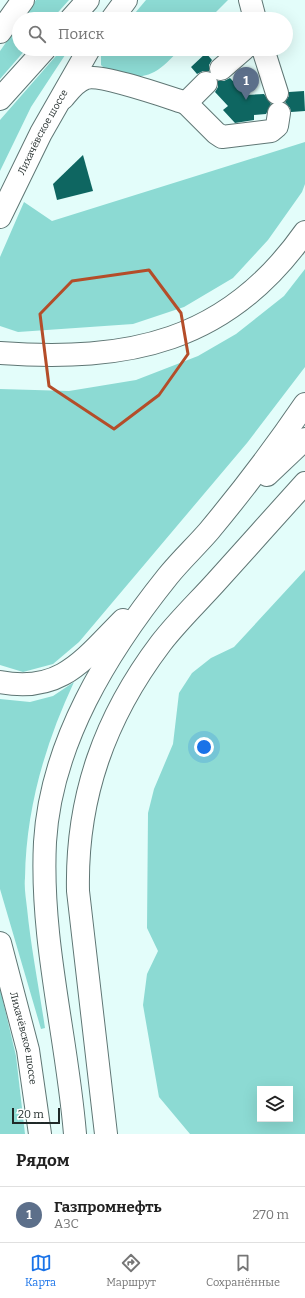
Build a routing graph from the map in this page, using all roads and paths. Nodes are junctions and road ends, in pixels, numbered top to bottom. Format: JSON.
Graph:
{"nodes":[{"id":1,"x":23,"y":0,"type":"edge"},
{"id":2,"x":88,"y":0,"type":"edge"},
{"id":3,"x":126,"y":0,"type":"edge"},
{"id":4,"x":250,"y":0,"type":"edge"},
{"id":5,"x":14,"y":12,"type":"edge"},
{"id":6,"x":77,"y":12,"type":"edge"},
{"id":7,"x":117,"y":12,"type":"edge"},
{"id":8,"x":253,"y":12,"type":"edge"},
{"id":9,"x":12,"y":15,"type":"edge"},
{"id":10,"x":0,"y":32,"type":"edge"},
{"id":11,"x":39,"y":56,"type":"edge"},
{"id":12,"x":86,"y":56,"type":"edge"},
{"id":13,"x":236,"y":56,"type":"edge"},
{"id":14,"x":266,"y":56,"type":"edge"},
{"id":15,"x":0,"y":100,"type":"edge"},
{"id":16,"x":186,"y":103,"type":"junction"},
{"id":17,"x":56,"y":106,"type":"junction"},
{"id":18,"x":0,"y":217,"type":"edge"},
{"id":19,"x":305,"y":232,"type":"edge"},
{"id":20,"x":0,"y":353,"type":"edge"},
{"id":21,"x":305,"y":404,"type":"edge"},
{"id":22,"x":305,"y":439,"type":"edge"},
{"id":23,"x":305,"y":483,"type":"edge"},
{"id":24,"x":208,"y":531,"type":"junction"},
{"id":25,"x":168,"y":576,"type":"junction"},
{"id":26,"x":0,"y":682,"type":"edge"},
{"id":27,"x":0,"y":943,"type":"edge"},
{"id":28,"x":40,"y":1134,"type":"edge"},
{"id":29,"x":74,"y":1134,"type":"edge"},
{"id":30,"x":106,"y":1134,"type":"edge"}],
"edges":[{"from":1,"to":5,"type":"main road"},
{"from":2,"to":6,"type":"main road"},
{"from":3,"to":7,"type":"main road"},
{"from":4,"to":8,"type":"main road"},
{"from":9,"to":10,"type":"main road"},
{"from":11,"to":15,"type":"main road"},
{"from":12,"to":17,"type":"main road","name":"Лихачёвское шоссе"},
{"from":13,"to":16,"type":"main road"},
{"from":14,"to":16,"type":"main road"},
{"from":16,"to":17,"type":"main road"},
{"from":17,"to":18,"type":"main road","name":"Лихачёвское шоссе"},
{"from":19,"to":20,"type":"main road"},
{"from":21,"to":24,"type":"main road"},
{"from":22,"to":24,"type":"main road"},
{"from":23,"to":30,"type":"main road"},
{"from":24,"to":25,"type":"main road"},
{"from":25,"to":26,"type":"main road"},
{"from":25,"to":29,"type":"main road"},
{"from":27,"to":28,"type":"main road","name":"Лихачёвское шоссе"}]}
